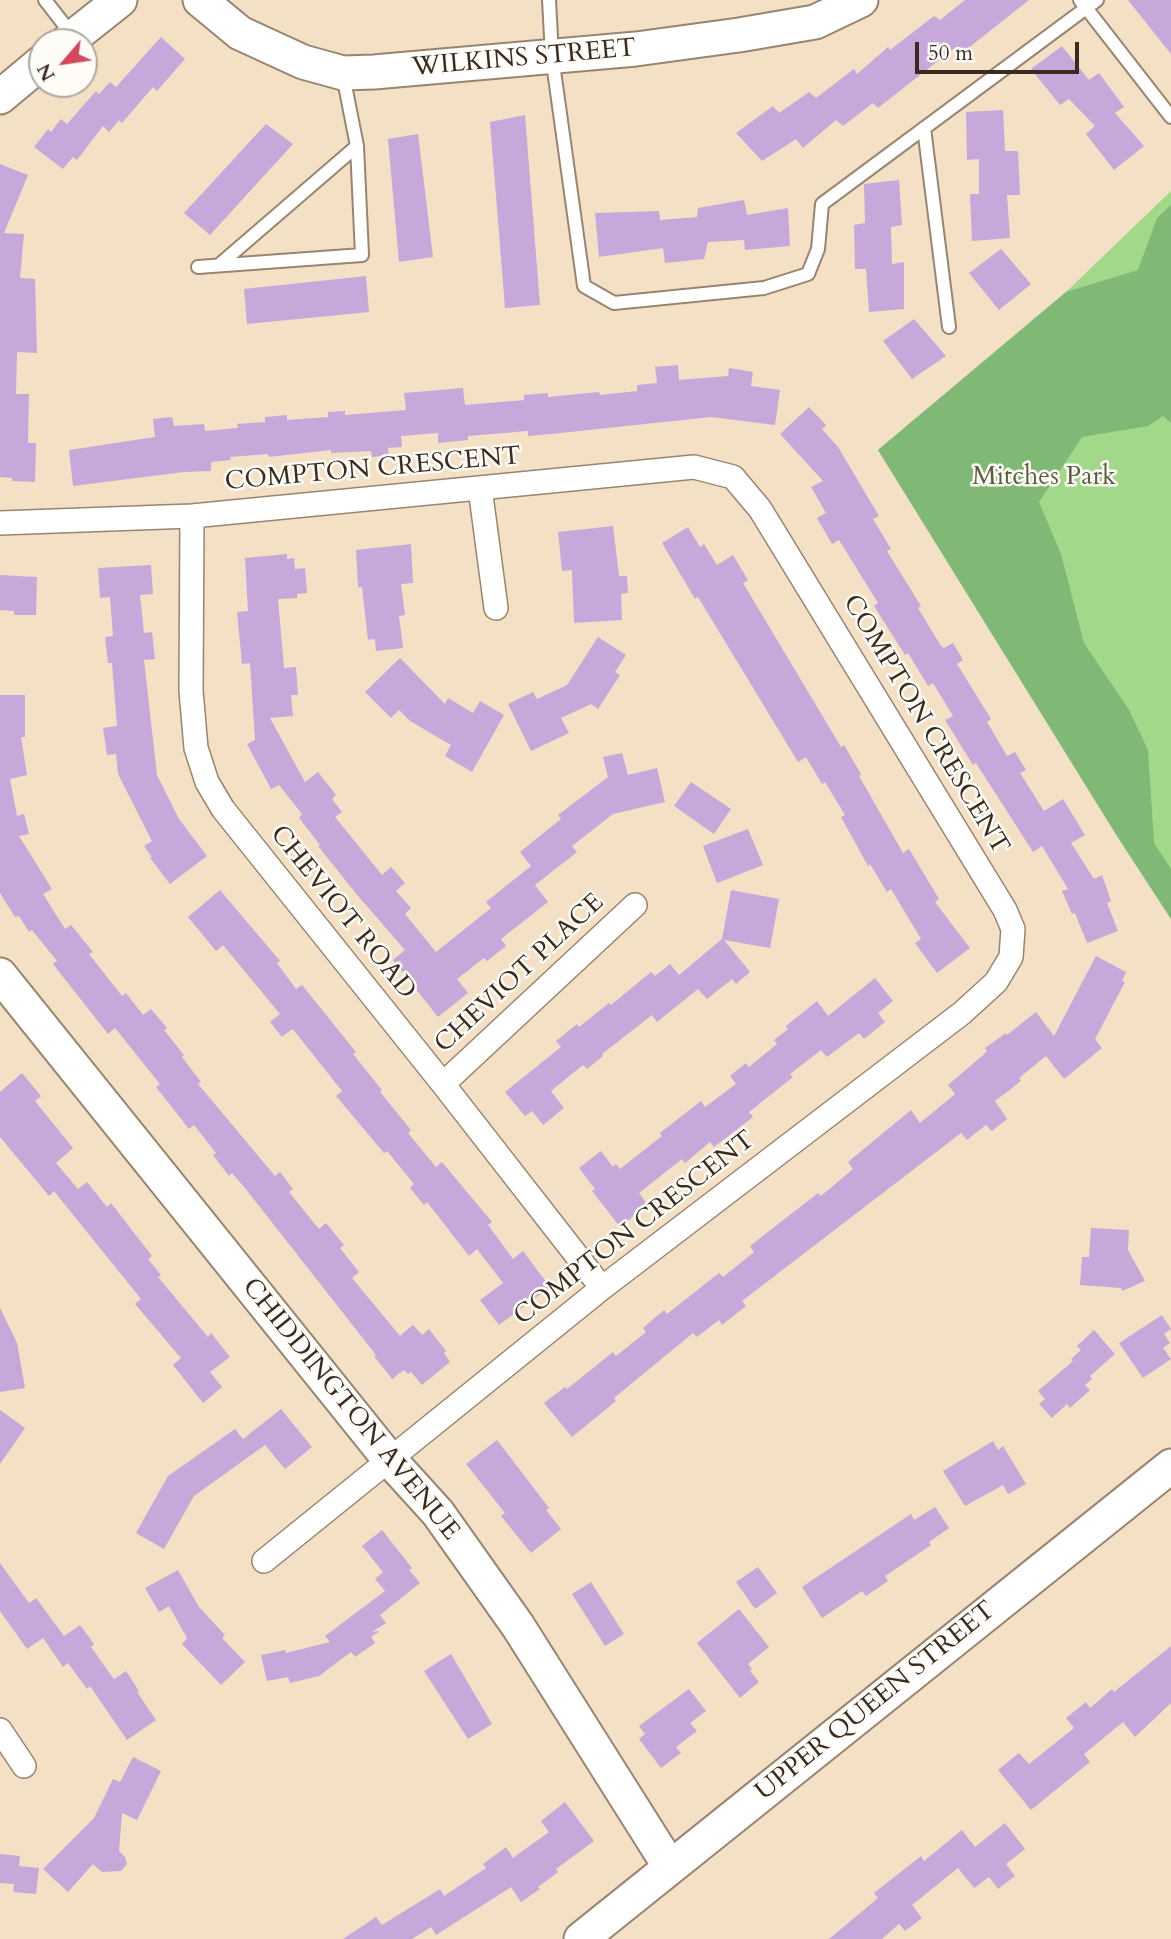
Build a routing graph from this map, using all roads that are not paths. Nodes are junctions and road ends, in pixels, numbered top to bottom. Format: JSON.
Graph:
{"nodes":[{"id":1,"x":45,"y":0,"type":"edge"},
{"id":2,"x":120,"y":0,"type":"edge"},
{"id":3,"x":200,"y":0,"type":"edge"},
{"id":4,"x":549,"y":0,"type":"edge"},
{"id":5,"x":861,"y":0,"type":"edge"},
{"id":6,"x":1088,"y":3,"type":"edge"},
{"id":7,"x":63,"y":28,"type":"edge"},
{"id":8,"x":84,"y":28,"type":"edge"},
{"id":9,"x":552,"y":56,"type":"junction"},
{"id":10,"x":342,"y":73,"type":"junction"},
{"id":11,"x":28,"y":74,"type":"edge"},
{"id":12,"x":0,"y":97,"type":"edge"},
{"id":13,"x":1171,"y":117,"type":"edge"},
{"id":14,"x":924,"y":128,"type":"junction"},
{"id":15,"x":357,"y":146,"type":"junction"},
{"id":16,"x":219,"y":265,"type":"junction"},
{"id":17,"x":198,"y":267,"type":"dead end"},
{"id":18,"x":949,"y":327,"type":"dead end"},
{"id":19,"x":480,"y":488,"type":"junction"},
{"id":20,"x":192,"y":516,"type":"junction"},
{"id":21,"x":0,"y":523,"type":"edge"},
{"id":22,"x":496,"y":608,"type":"dead end"},
{"id":23,"x":635,"y":905,"type":"dead end"},
{"id":24,"x":0,"y":975,"type":"edge"},
{"id":25,"x":12,"y":1015,"type":"edge"},
{"id":26,"x":443,"y":1084,"type":"junction"},
{"id":27,"x":602,"y":1288,"type":"junction"},
{"id":28,"x":389,"y":1459,"type":"junction"},
{"id":29,"x":1171,"y":1466,"type":"edge"},
{"id":30,"x":264,"y":1561,"type":"dead end"},
{"id":31,"x":0,"y":1730,"type":"edge"},
{"id":32,"x":24,"y":1766,"type":"dead end"},
{"id":33,"x":670,"y":1867,"type":"junction"},
{"id":34,"x":581,"y":1939,"type":"edge"}],
"edges":[{"from":1,"to":7,"type":"lane"},
{"from":2,"to":8,"type":"street"},
{"from":3,"to":10,"type":"street","name":"WILKINS STREET"},
{"from":4,"to":9,"type":"lane"},
{"from":5,"to":9,"type":"street","name":"WILKINS STREET"},
{"from":6,"to":13,"type":"lane"},
{"from":6,"to":14,"type":"lane"},
{"from":9,"to":10,"type":"street","name":"WILKINS STREET"},
{"from":9,"to":14,"type":"lane"},
{"from":10,"to":15,"type":"lane"},
{"from":11,"to":12,"type":"street"},
{"from":14,"to":18,"type":"lane"},
{"from":15,"to":16,"type":"lane"},
{"from":15,"to":16,"type":"lane"},
{"from":16,"to":17,"type":"lane"},
{"from":19,"to":20,"type":"street","name":"COMPTON CRESCENT"},
{"from":19,"to":22,"type":"street"},
{"from":19,"to":27,"type":"street","name":"COMPTON CRESCENT"},
{"from":20,"to":21,"type":"street","name":"COMPTON CRESCENT"},
{"from":20,"to":26,"type":"street","name":"CHEVIOT ROAD"},
{"from":23,"to":26,"type":"street","name":"CHEVIOT PLACE"},
{"from":24,"to":25,"type":"street","name":"CHIDDINGTON AVENUE"},
{"from":25,"to":28,"type":"street","name":"CHIDDINGTON AVENUE"},
{"from":26,"to":27,"type":"street","name":"CHEVIOT ROAD"},
{"from":27,"to":28,"type":"street","name":"COMPTON CRESCENT"},
{"from":28,"to":30,"type":"street","name":"COMPTON CRESCENT"},
{"from":28,"to":33,"type":"street","name":"CHIDDINGTON AVENUE"},
{"from":29,"to":33,"type":"street","name":"UPPER QUEEN STREET"},
{"from":31,"to":32,"type":"street"},
{"from":33,"to":34,"type":"street","name":"UPPER QUEEN STREET"}]}
